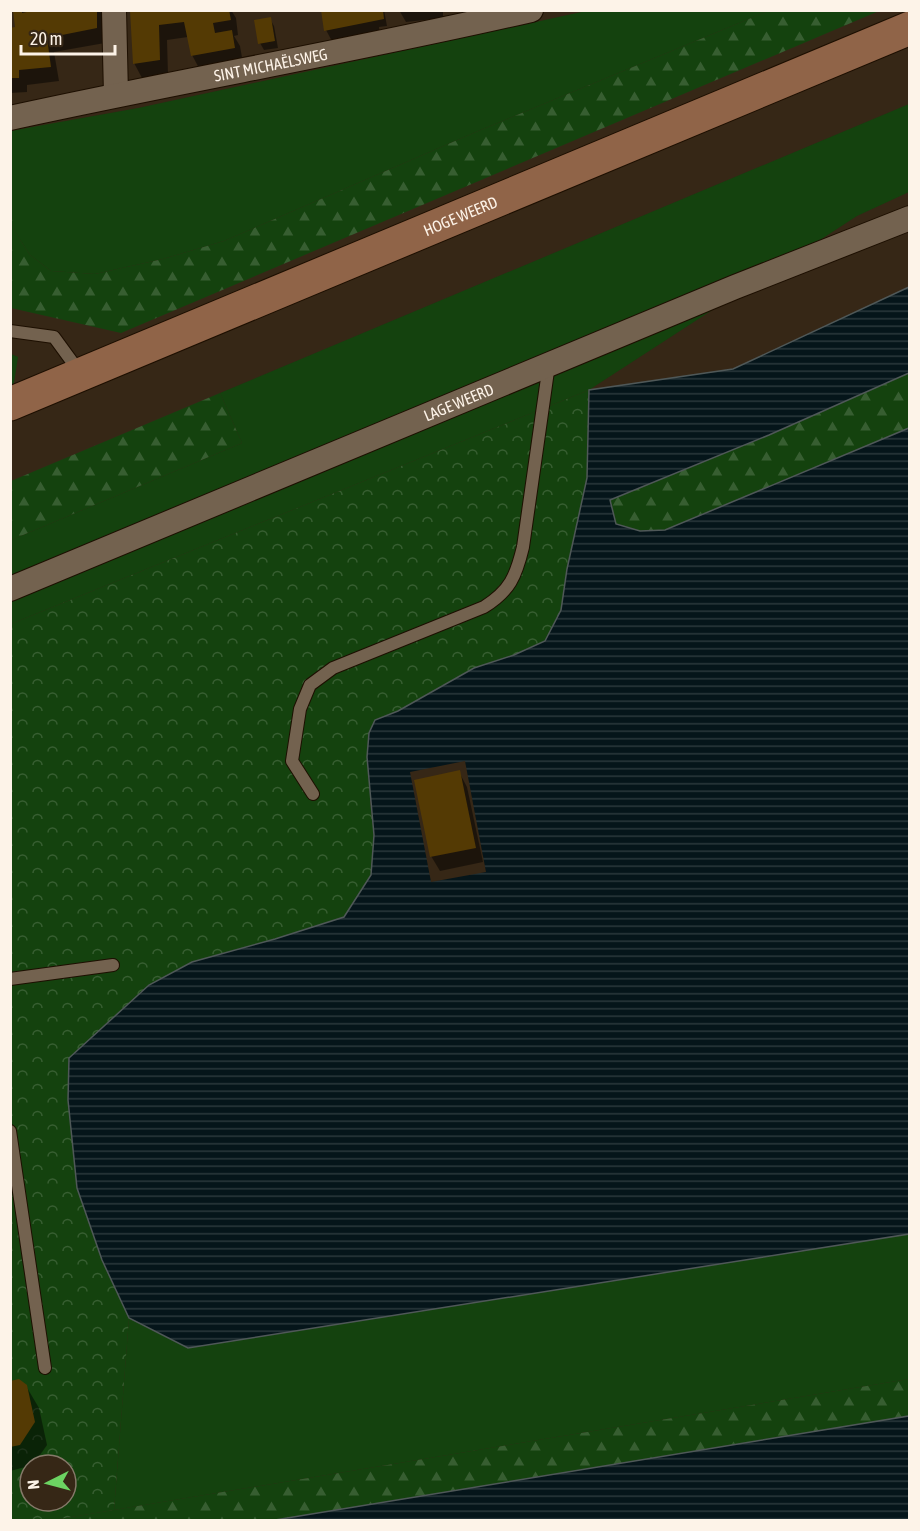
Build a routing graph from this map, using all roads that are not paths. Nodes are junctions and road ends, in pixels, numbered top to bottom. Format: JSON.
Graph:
{"nodes":[{"id":1,"x":114,"y":10,"type":"edge"},
{"id":2,"x":531,"y":10,"type":"edge"},
{"id":3,"x":451,"y":20,"type":"edge"},
{"id":4,"x":909,"y":28,"type":"edge"},
{"id":5,"x":116,"y":95,"type":"junction"},
{"id":6,"x":10,"y":118,"type":"edge"},
{"id":7,"x":909,"y":218,"type":"edge"},
{"id":8,"x":10,"y":332,"type":"edge"},
{"id":9,"x":549,"y":364,"type":"junction"},
{"id":10,"x":82,"y":375,"type":"junction"},
{"id":11,"x":10,"y":404,"type":"edge"},
{"id":12,"x":10,"y":589,"type":"edge"},
{"id":13,"x":313,"y":795,"type":"dead end"},
{"id":14,"x":113,"y":965,"type":"dead end"},
{"id":15,"x":10,"y":979,"type":"edge"},
{"id":16,"x":10,"y":1131,"type":"edge"},
{"id":17,"x":45,"y":1368,"type":"dead end"}],
"edges":[{"from":1,"to":5,"type":"street"},
{"from":2,"to":3,"type":"street","name":"SINT MICHAËLSWEG"},
{"from":3,"to":5,"type":"street","name":"SINT MICHAËLSWEG"},
{"from":4,"to":10,"type":"main road","name":"HOGE WEERD"},
{"from":5,"to":6,"type":"street","name":"SINT MICHAËLSWEG"},
{"from":7,"to":9,"type":"street","name":"LAGE WEERD"},
{"from":8,"to":10,"type":"lane"},
{"from":9,"to":12,"type":"street","name":"LAGE WEERD"},
{"from":9,"to":13,"type":"lane"},
{"from":10,"to":11,"type":"main road","name":"HOGE WEERD"},
{"from":14,"to":15,"type":"lane"},
{"from":16,"to":17,"type":"lane"}]}
